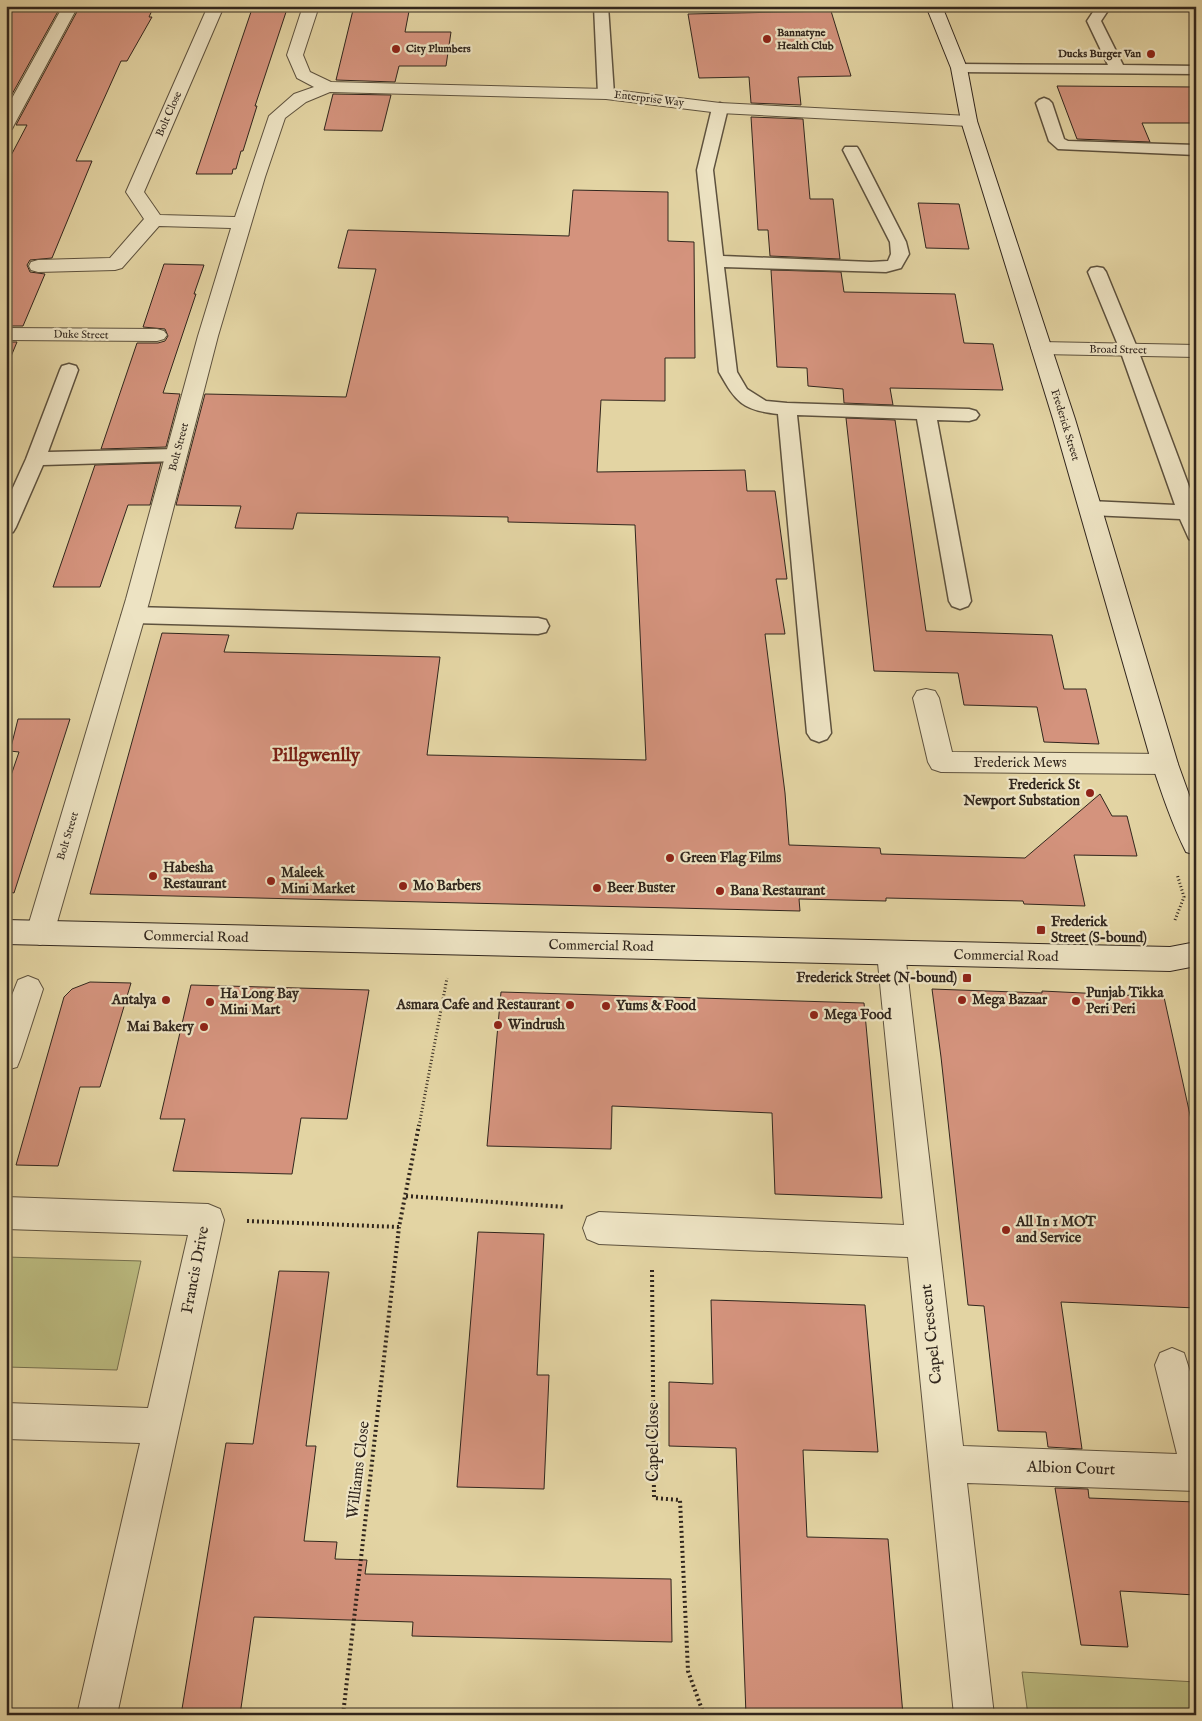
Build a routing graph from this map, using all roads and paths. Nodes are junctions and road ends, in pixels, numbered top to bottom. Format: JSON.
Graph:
{"nodes":[{"id":1,"x":71,"y":6,"type":"edge"},
{"id":2,"x":216,"y":6,"type":"edge"},
{"id":3,"x":311,"y":6,"type":"edge"},
{"id":4,"x":601,"y":6,"type":"edge"},
{"id":5,"x":934,"y":6,"type":"edge"},
{"id":6,"x":1104,"y":6,"type":"edge"},
{"id":7,"x":959,"y":68,"type":"junction"},
{"id":8,"x":1118,"y":70,"type":"junction"},
{"id":9,"x":1196,"y":70,"type":"edge"},
{"id":10,"x":328,"y":87,"type":"junction"},
{"id":11,"x":606,"y":94,"type":"junction"},
{"id":12,"x":1044,"y":103,"type":"dead end"},
{"id":13,"x":720,"y":108,"type":"junction"},
{"id":14,"x":969,"y":121,"type":"junction"},
{"id":15,"x":6,"y":125,"type":"edge"},
{"id":16,"x":851,"y":150,"type":"dead end"},
{"id":17,"x":1196,"y":150,"type":"edge"},
{"id":18,"x":154,"y":220,"type":"junction"},
{"id":19,"x":241,"y":223,"type":"junction"},
{"id":20,"x":714,"y":261,"type":"junction"},
{"id":21,"x":38,"y":266,"type":"dead end"},
{"id":22,"x":1097,"y":272,"type":"dead end"},
{"id":23,"x":6,"y":334,"type":"edge"},
{"id":24,"x":156,"y":335,"type":"dead end"},
{"id":25,"x":1041,"y":348,"type":"junction"},
{"id":26,"x":1129,"y":350,"type":"junction"},
{"id":27,"x":1196,"y":351,"type":"edge"},
{"id":28,"x":69,"y":370,"type":"dead end"},
{"id":29,"x":787,"y":409,"type":"junction"},
{"id":30,"x":926,"y":414,"type":"junction"},
{"id":31,"x":969,"y":415,"type":"dead end"},
{"id":32,"x":177,"y":455,"type":"junction"},
{"id":33,"x":36,"y":459,"type":"junction"},
{"id":34,"x":1090,"y":508,"type":"junction"},
{"id":35,"x":1192,"y":513,"type":"edge"},
{"id":36,"x":6,"y":527,"type":"edge"},
{"id":37,"x":1196,"y":534,"type":"edge"},
{"id":38,"x":960,"y":601,"type":"dead end"},
{"id":39,"x":133,"y":615,"type":"junction"},
{"id":40,"x":538,"y":626,"type":"dead end"},
{"id":41,"x":926,"y":698,"type":"dead end"},
{"id":42,"x":819,"y":733,"type":"dead end"},
{"id":43,"x":1165,"y":764,"type":"junction"},
{"id":44,"x":1196,"y":844,"type":"edge"},
{"id":45,"x":6,"y":932,"type":"edge"},
{"id":46,"x":40,"y":933,"type":"junction"},
{"id":47,"x":891,"y":954,"type":"junction"},
{"id":48,"x":1196,"y":954,"type":"edge"},
{"id":49,"x":28,"y":989,"type":"dead end"},
{"id":50,"x":443,"y":994,"type":"dead end"},
{"id":51,"x":6,"y":1057,"type":"edge"},
{"id":52,"x":406,"y":1196,"type":"junction"},
{"id":53,"x":6,"y":1213,"type":"edge"},
{"id":54,"x":208,"y":1220,"type":"junction"},
{"id":55,"x":399,"y":1227,"type":"junction"},
{"id":56,"x":599,"y":1228,"type":"joint"},
{"id":57,"x":652,"y":1231,"type":"junction"},
{"id":58,"x":922,"y":1242,"type":"junction"},
{"id":59,"x":1172,"y":1364,"type":"dead end"},
{"id":60,"x":6,"y":1421,"type":"edge"},
{"id":61,"x":162,"y":1426,"type":"junction"},
{"id":62,"x":1196,"y":1460,"type":"edge"},
{"id":63,"x":947,"y":1464,"type":"junction"},
{"id":64,"x":1196,"y":1473,"type":"edge"},
{"id":65,"x":97,"y":1715,"type":"edge"},
{"id":66,"x":343,"y":1715,"type":"edge"},
{"id":67,"x":704,"y":1715,"type":"edge"},
{"id":68,"x":974,"y":1715,"type":"edge"}],
"edges":[{"from":1,"to":15,"type":"street"},
{"from":2,"to":18,"type":"street","name":"Bolt Close"},
{"from":3,"to":10,"type":"street"},
{"from":4,"to":11,"type":"lane"},
{"from":5,"to":7,"type":"street","name":"Frederick Street"},
{"from":6,"to":8,"type":"lane"},
{"from":7,"to":8,"type":"lane"},
{"from":7,"to":14,"type":"street","name":"Frederick Street"},
{"from":8,"to":9,"type":"lane"},
{"from":10,"to":11,"type":"street","name":"Enterprise Way"},
{"from":10,"to":19,"type":"street","name":"Bolt Street"},
{"from":11,"to":13,"type":"street","name":"Enterprise Way"},
{"from":12,"to":17,"type":"lane"},
{"from":13,"to":14,"type":"street","name":"Enterprise Way"},
{"from":13,"to":20,"type":"lane"},
{"from":14,"to":25,"type":"street","name":"Frederick Street"},
{"from":16,"to":20,"type":"lane"},
{"from":18,"to":19,"type":"street"},
{"from":18,"to":21,"type":"street"},
{"from":19,"to":32,"type":"street","name":"Bolt Street"},
{"from":20,"to":29,"type":"lane"},
{"from":22,"to":26,"type":"lane"},
{"from":23,"to":24,"type":"street","name":"Duke Street"},
{"from":25,"to":26,"type":"street","name":"Broad Street"},
{"from":25,"to":34,"type":"street","name":"Frederick Street"},
{"from":26,"to":27,"type":"street","name":"Broad Street"},
{"from":26,"to":35,"type":"lane"},
{"from":28,"to":33,"type":"lane"},
{"from":29,"to":30,"type":"lane"},
{"from":29,"to":42,"type":"lane"},
{"from":30,"to":31,"type":"lane"},
{"from":30,"to":38,"type":"lane"},
{"from":32,"to":33,"type":"lane"},
{"from":32,"to":39,"type":"street","name":"Bolt Street"},
{"from":33,"to":36,"type":"lane"},
{"from":34,"to":35,"type":"lane"},
{"from":34,"to":43,"type":"street","name":"Frederick Street"},
{"from":35,"to":37,"type":"lane"},
{"from":39,"to":40,"type":"lane"},
{"from":39,"to":46,"type":"street","name":"Bolt Street"},
{"from":41,"to":43,"type":"street","name":"Frederick Mews"},
{"from":43,"to":44,"type":"street","name":"Frederick Street"},
{"from":45,"to":46,"type":"street","name":"Commercial Road"},
{"from":46,"to":47,"type":"street","name":"Commercial Road"},
{"from":47,"to":48,"type":"street","name":"Commercial Road"},
{"from":47,"to":58,"type":"street","name":"Capel Crescent"},
{"from":49,"to":51,"type":"street"},
{"from":50,"to":52,"type":"path","name":"Williams Close"},
{"from":52,"to":55,"type":"path","name":"Williams Close"},
{"from":52,"to":56,"type":"path"},
{"from":53,"to":54,"type":"street","name":"Francis Drive"},
{"from":54,"to":55,"type":"path"},
{"from":54,"to":61,"type":"street","name":"Francis Drive"},
{"from":55,"to":66,"type":"path","name":"Williams Close"},
{"from":56,"to":57,"type":"street"},
{"from":57,"to":58,"type":"street"},
{"from":57,"to":67,"type":"path","name":"Capel Close"},
{"from":58,"to":63,"type":"street","name":"Capel Crescent"},
{"from":59,"to":62,"type":"street"},
{"from":60,"to":61,"type":"street"},
{"from":61,"to":65,"type":"street","name":"Francis Drive"},
{"from":63,"to":64,"type":"street","name":"Albion Court"},
{"from":63,"to":68,"type":"street","name":"Capel Crescent"}]}
